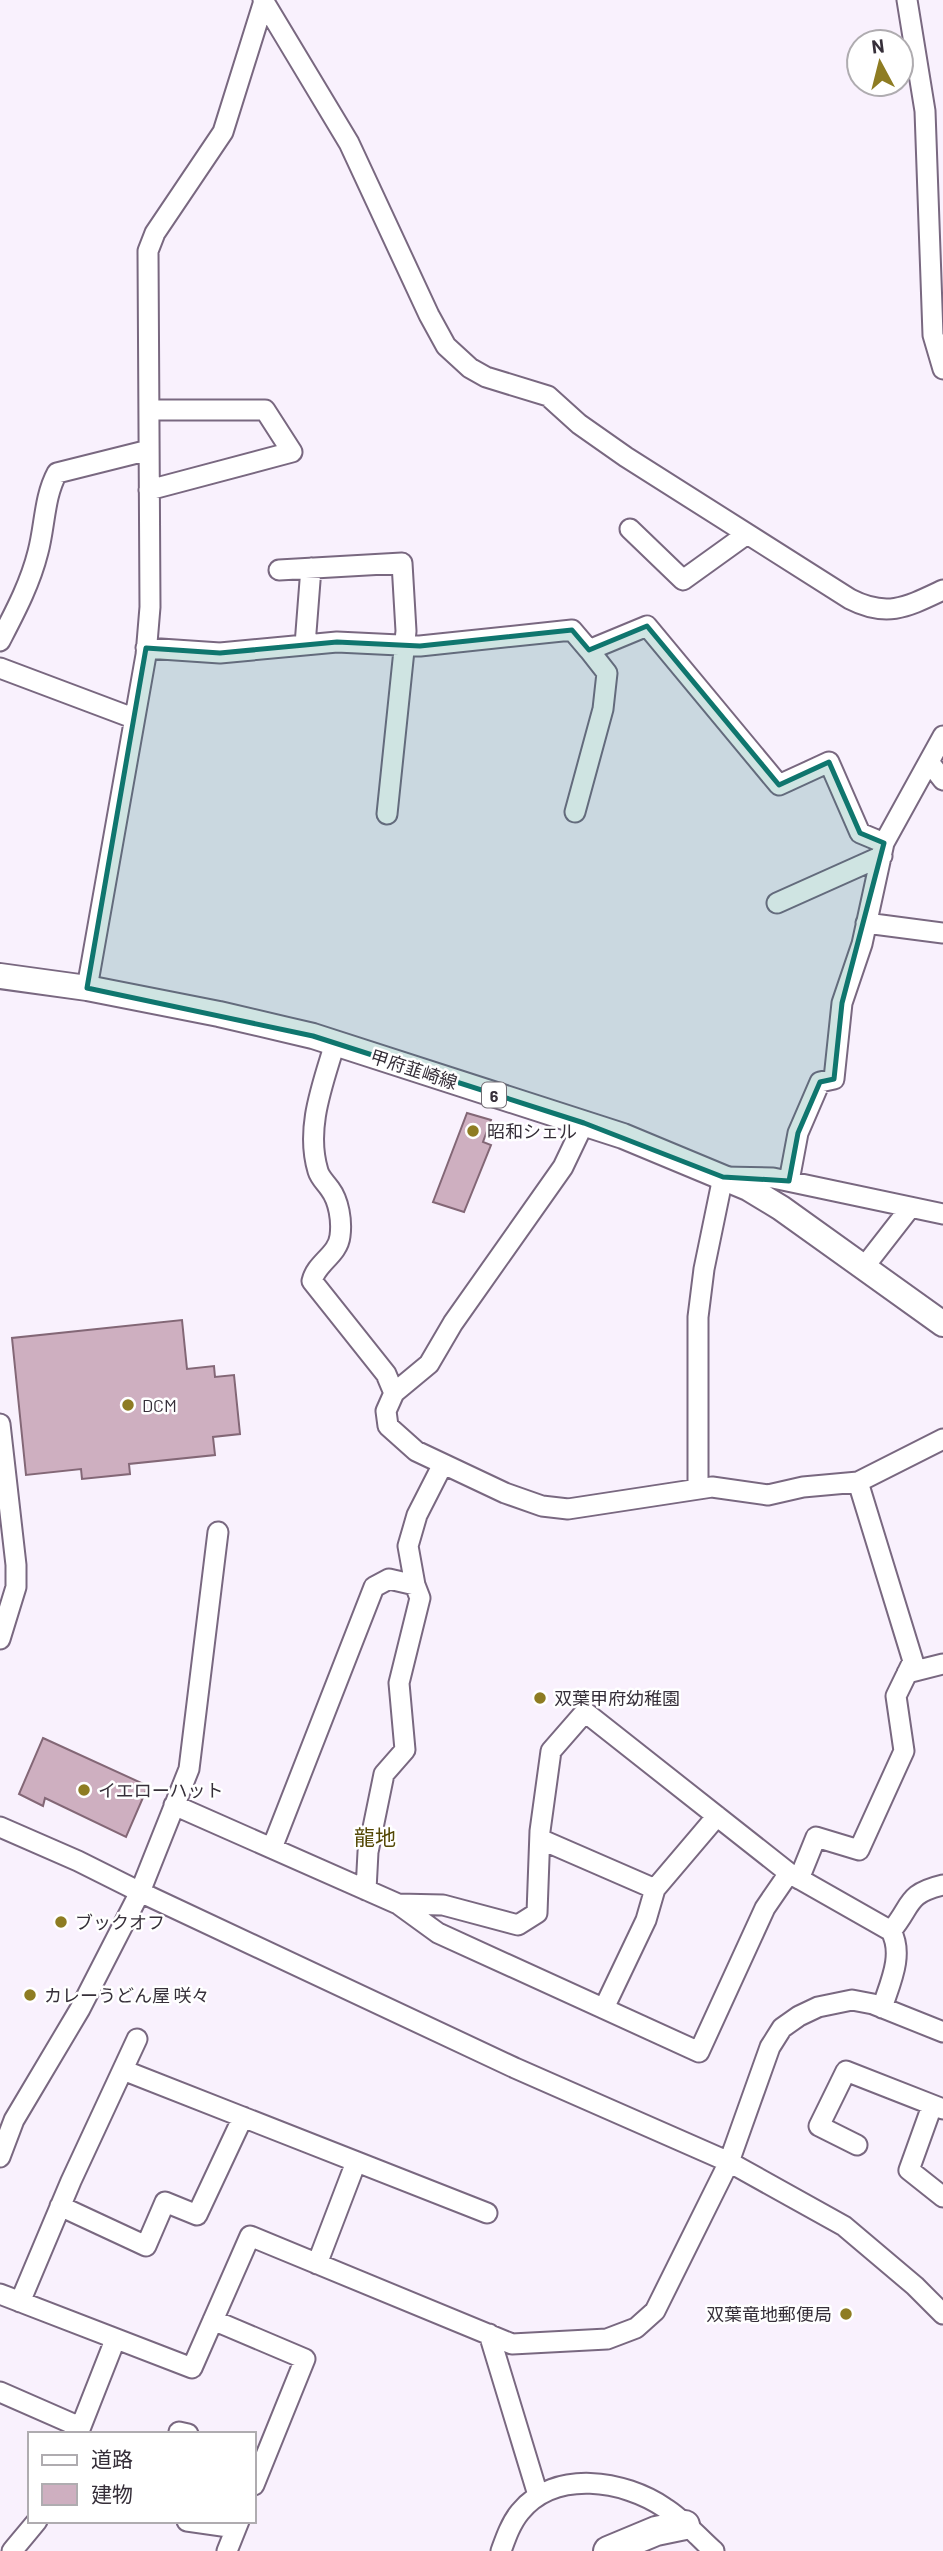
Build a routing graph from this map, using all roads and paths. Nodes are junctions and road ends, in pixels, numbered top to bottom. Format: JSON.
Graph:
{"nodes":[{"id":1,"x":907,"y":0,"type":"edge"},
{"id":2,"x":264,"y":1,"type":"edge"},
{"id":3,"x":943,"y":369,"type":"edge"},
{"id":4,"x":149,"y":410,"type":"junction"},
{"id":5,"x":149,"y":450,"type":"junction"},
{"id":6,"x":149,"y":490,"type":"junction"},
{"id":7,"x":630,"y":529,"type":"dead end"},
{"id":8,"x":747,"y":534,"type":"junction"},
{"id":9,"x":311,"y":568,"type":"junction"},
{"id":10,"x":279,"y":570,"type":"dead end"},
{"id":11,"x":943,"y":590,"type":"edge"},
{"id":12,"x":0,"y":641,"type":"edge"},
{"id":13,"x":305,"y":645,"type":"junction"},
{"id":14,"x":404,"y":645,"type":"junction"},
{"id":15,"x":146,"y":648,"type":"junction"},
{"id":16,"x":589,"y":650,"type":"junction"},
{"id":17,"x":0,"y":668,"type":"edge"},
{"id":18,"x":133,"y":718,"type":"junction"},
{"id":19,"x":943,"y":736,"type":"edge"},
{"id":20,"x":929,"y":762,"type":"junction"},
{"id":21,"x":943,"y":780,"type":"edge"},
{"id":22,"x":575,"y":812,"type":"dead end"},
{"id":23,"x":387,"y":814,"type":"dead end"},
{"id":24,"x":883,"y":849,"type":"junction"},
{"id":25,"x":777,"y":903,"type":"dead end"},
{"id":26,"x":866,"y":923,"type":"junction"},
{"id":27,"x":943,"y":933,"type":"edge"},
{"id":28,"x":0,"y":976,"type":"edge"},
{"id":29,"x":87,"y":988,"type":"junction"},
{"id":30,"x":335,"y":1043,"type":"junction"},
{"id":31,"x":584,"y":1124,"type":"junction"},
{"id":32,"x":723,"y":1177,"type":"junction"},
{"id":33,"x":789,"y":1181,"type":"junction"},
{"id":34,"x":910,"y":1208,"type":"junction"},
{"id":35,"x":943,"y":1214,"type":"edge"},
{"id":36,"x":864,"y":1267,"type":"junction"},
{"id":37,"x":943,"y":1324,"type":"edge"},
{"id":38,"x":394,"y":1393,"type":"junction"},
{"id":39,"x":0,"y":1424,"type":"edge"},
{"id":40,"x":943,"y":1439,"type":"edge"},
{"id":41,"x":443,"y":1464,"type":"junction"},
{"id":42,"x":858,"y":1482,"type":"junction"},
{"id":43,"x":698,"y":1489,"type":"junction"},
{"id":44,"x":218,"y":1532,"type":"dead end"},
{"id":45,"x":415,"y":1585,"type":"junction"},
{"id":46,"x":0,"y":1639,"type":"edge"},
{"id":47,"x":943,"y":1664,"type":"edge"},
{"id":48,"x":907,"y":1673,"type":"junction"},
{"id":49,"x":174,"y":1805,"type":"junction"},
{"id":50,"x":717,"y":1816,"type":"junction"},
{"id":51,"x":0,"y":1827,"type":"edge"},
{"id":52,"x":540,"y":1839,"type":"junction"},
{"id":53,"x":272,"y":1848,"type":"junction"},
{"id":54,"x":794,"y":1876,"type":"junction"},
{"id":55,"x":943,"y":1885,"type":"edge"},
{"id":56,"x":655,"y":1889,"type":"junction"},
{"id":57,"x":366,"y":1890,"type":"junction"},
{"id":58,"x":140,"y":1892,"type":"junction"},
{"id":59,"x":398,"y":1904,"type":"junction"},
{"id":60,"x":891,"y":1931,"type":"junction"},
{"id":61,"x":604,"y":2008,"type":"junction"},
{"id":62,"x":882,"y":2008,"type":"junction"},
{"id":63,"x":943,"y":2032,"type":"edge"},
{"id":64,"x":137,"y":2039,"type":"dead end"},
{"id":65,"x":123,"y":2070,"type":"junction"},
{"id":66,"x":937,"y":2107,"type":"edge"},
{"id":67,"x":243,"y":2118,"type":"junction"},
{"id":68,"x":857,"y":2145,"type":"dead end"},
{"id":69,"x":0,"y":2157,"type":"edge"},
{"id":70,"x":356,"y":2162,"type":"junction"},
{"id":71,"x":729,"y":2162,"type":"junction"},
{"id":72,"x":943,"y":2197,"type":"edge"},
{"id":73,"x":60,"y":2206,"type":"junction"},
{"id":74,"x":487,"y":2213,"type":"dead end"},
{"id":75,"x":317,"y":2264,"type":"junction"},
{"id":76,"x":0,"y":2294,"type":"edge"},
{"id":77,"x":20,"y":2302,"type":"junction"},
{"id":78,"x":943,"y":2314,"type":"edge"},
{"id":79,"x":214,"y":2320,"type":"junction"},
{"id":80,"x":489,"y":2334,"type":"junction"},
{"id":81,"x":115,"y":2340,"type":"junction"},
{"id":82,"x":0,"y":2392,"type":"edge"},
{"id":83,"x":79,"y":2431,"type":"edge"},
{"id":84,"x":262,"y":2445,"type":"edge"},
{"id":85,"x":256,"y":2475,"type":"edge"},
{"id":86,"x":538,"y":2495,"type":"junction"},
{"id":87,"x":35,"y":2523,"type":"edge"},
{"id":88,"x":212,"y":2523,"type":"edge"},
{"id":89,"x":238,"y":2525,"type":"edge"},
{"id":90,"x":685,"y":2525,"type":"junction"},
{"id":91,"x":12,"y":2551,"type":"edge"},
{"id":92,"x":227,"y":2551,"type":"edge"},
{"id":93,"x":501,"y":2551,"type":"edge"},
{"id":94,"x":608,"y":2551,"type":"edge"},
{"id":95,"x":714,"y":2551,"type":"edge"}],
"edges":[{"from":1,"to":3,"type":"street"},
{"from":2,"to":4,"type":"street"},
{"from":2,"to":8,"type":"street"},
{"from":4,"to":5,"type":"street"},
{"from":4,"to":6,"type":"street"},
{"from":5,"to":6,"type":"street"},
{"from":5,"to":12,"type":"street"},
{"from":6,"to":15,"type":"street"},
{"from":7,"to":8,"type":"street"},
{"from":8,"to":11,"type":"street"},
{"from":9,"to":10,"type":"street"},
{"from":9,"to":13,"type":"street"},
{"from":9,"to":14,"type":"street"},
{"from":13,"to":14,"type":"street"},
{"from":13,"to":15,"type":"street"},
{"from":14,"to":16,"type":"street"},
{"from":14,"to":23,"type":"street"},
{"from":15,"to":18,"type":"street"},
{"from":16,"to":22,"type":"street"},
{"from":16,"to":24,"type":"street"},
{"from":17,"to":18,"type":"street"},
{"from":18,"to":29,"type":"street"},
{"from":19,"to":20,"type":"street"},
{"from":20,"to":21,"type":"street"},
{"from":20,"to":24,"type":"street"},
{"from":24,"to":25,"type":"street"},
{"from":24,"to":26,"type":"street"},
{"from":26,"to":27,"type":"street"},
{"from":26,"to":33,"type":"street"},
{"from":28,"to":29,"type":"main road","name":"甲府韮崎線","number":"6"},
{"from":29,"to":30,"type":"main road","name":"甲府韮崎線","number":"6"},
{"from":30,"to":31,"type":"main road","name":"甲府韮崎線","number":"6"},
{"from":30,"to":38,"type":"street"},
{"from":31,"to":32,"type":"main road","name":"甲府韮崎線","number":"6"},
{"from":31,"to":38,"type":"street"},
{"from":32,"to":33,"type":"street"},
{"from":32,"to":36,"type":"main road","name":"甲府韮崎線","number":"6"},
{"from":32,"to":43,"type":"street"},
{"from":33,"to":34,"type":"street"},
{"from":34,"to":35,"type":"street"},
{"from":34,"to":36,"type":"street"},
{"from":36,"to":37,"type":"main road","name":"甲府韮崎線","number":"6"},
{"from":38,"to":41,"type":"street"},
{"from":39,"to":46,"type":"street"},
{"from":40,"to":42,"type":"street"},
{"from":41,"to":43,"type":"street"},
{"from":41,"to":45,"type":"street"},
{"from":42,"to":43,"type":"street"},
{"from":42,"to":48,"type":"street"},
{"from":44,"to":49,"type":"street"},
{"from":45,"to":53,"type":"street"},
{"from":45,"to":57,"type":"street"},
{"from":47,"to":48,"type":"street"},
{"from":48,"to":54,"type":"street"},
{"from":49,"to":53,"type":"street"},
{"from":49,"to":58,"type":"street"},
{"from":50,"to":52,"type":"street"},
{"from":50,"to":54,"type":"street"},
{"from":50,"to":56,"type":"street"},
{"from":51,"to":58,"type":"street"},
{"from":52,"to":56,"type":"street"},
{"from":52,"to":59,"type":"street"},
{"from":53,"to":57,"type":"street"},
{"from":54,"to":60,"type":"street"},
{"from":54,"to":61,"type":"street"},
{"from":55,"to":60,"type":"street"},
{"from":56,"to":61,"type":"street"},
{"from":57,"to":59,"type":"street"},
{"from":58,"to":69,"type":"street"},
{"from":58,"to":71,"type":"street"},
{"from":59,"to":61,"type":"street"},
{"from":60,"to":62,"type":"street"},
{"from":62,"to":63,"type":"street"},
{"from":62,"to":71,"type":"street"},
{"from":64,"to":65,"type":"street"},
{"from":65,"to":67,"type":"street"},
{"from":65,"to":73,"type":"street"},
{"from":66,"to":68,"type":"street"},
{"from":66,"to":72,"type":"street"},
{"from":67,"to":70,"type":"street"},
{"from":67,"to":73,"type":"street"},
{"from":70,"to":74,"type":"street"},
{"from":70,"to":75,"type":"street"},
{"from":71,"to":78,"type":"street"},
{"from":71,"to":80,"type":"street"},
{"from":73,"to":77,"type":"street"},
{"from":75,"to":79,"type":"street"},
{"from":75,"to":80,"type":"street"},
{"from":76,"to":77,"type":"street"},
{"from":77,"to":81,"type":"street"},
{"from":79,"to":81,"type":"street"},
{"from":79,"to":84,"type":"street"},
{"from":80,"to":86,"type":"street"},
{"from":81,"to":83,"type":"street"},
{"from":82,"to":83,"type":"street"},
{"from":84,"to":85,"type":"street"},
{"from":86,"to":90,"type":"street"},
{"from":86,"to":93,"type":"street"},
{"from":87,"to":91,"type":"street"},
{"from":88,"to":89,"type":"street"},
{"from":89,"to":92,"type":"street"},
{"from":90,"to":94,"type":"highway"},
{"from":90,"to":95,"type":"street"}]}
